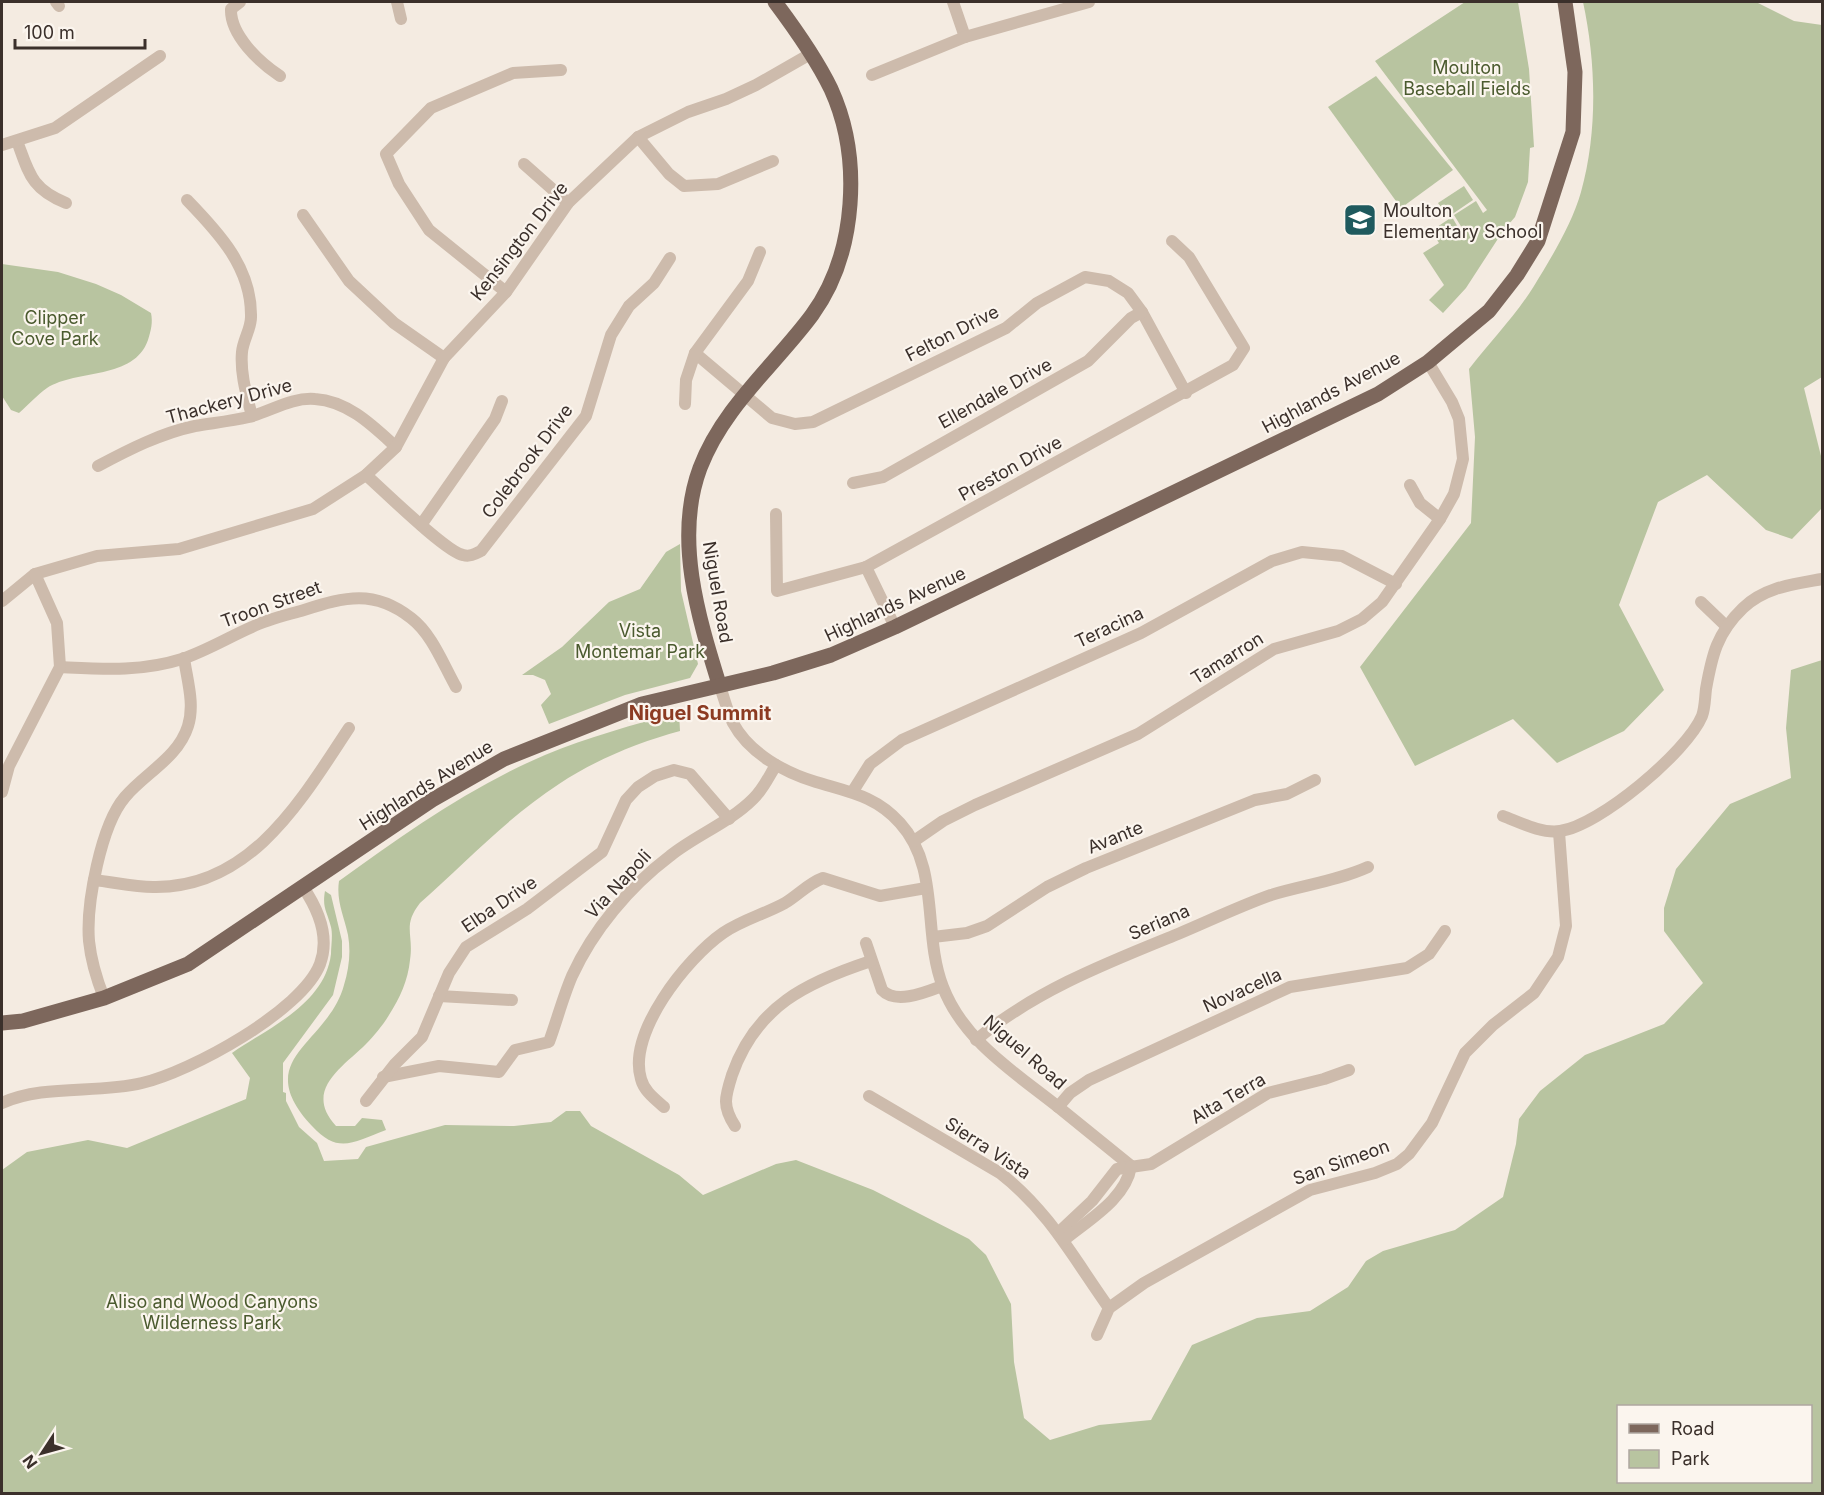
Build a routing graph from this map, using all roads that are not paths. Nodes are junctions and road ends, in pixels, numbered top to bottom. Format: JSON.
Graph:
{"nodes":[{"id":1,"x":397,"y":2,"type":"edge"},
{"id":2,"x":775,"y":2,"type":"edge"},
{"id":3,"x":952,"y":2,"type":"edge"},
{"id":4,"x":1089,"y":2,"type":"edge"},
{"id":5,"x":1565,"y":2,"type":"edge"},
{"id":6,"x":235,"y":5,"type":"edge"},
{"id":7,"x":401,"y":20,"type":"dead end"},
{"id":8,"x":965,"y":37,"type":"junction"},
{"id":9,"x":812,"y":52,"type":"junction"},
{"id":10,"x":160,"y":56,"type":"dead end"},
{"id":11,"x":561,"y":70,"type":"dead end"},
{"id":12,"x":872,"y":75,"type":"dead end"},
{"id":13,"x":280,"y":76,"type":"dead end"},
{"id":14,"x":638,"y":137,"type":"junction"},
{"id":15,"x":17,"y":141,"type":"junction"},
{"id":16,"x":2,"y":145,"type":"edge"},
{"id":17,"x":773,"y":161,"type":"dead end"},
{"id":18,"x":524,"y":164,"type":"dead end"},
{"id":19,"x":187,"y":200,"type":"dead end"},
{"id":20,"x":66,"y":203,"type":"dead end"},
{"id":21,"x":568,"y":203,"type":"junction"},
{"id":22,"x":303,"y":215,"type":"dead end"},
{"id":23,"x":1173,"y":241,"type":"dead end"},
{"id":24,"x":760,"y":252,"type":"dead end"},
{"id":25,"x":670,"y":258,"type":"dead end"},
{"id":26,"x":506,"y":292,"type":"junction"},
{"id":27,"x":1142,"y":312,"type":"junction"},
{"id":28,"x":695,"y":353,"type":"junction"},
{"id":29,"x":444,"y":358,"type":"junction"},
{"id":30,"x":1428,"y":362,"type":"junction"},
{"id":31,"x":1186,"y":393,"type":"junction"},
{"id":32,"x":743,"y":396,"type":"junction"},
{"id":33,"x":502,"y":401,"type":"dead end"},
{"id":34,"x":685,"y":404,"type":"dead end"},
{"id":35,"x":252,"y":416,"type":"junction"},
{"id":36,"x":396,"y":447,"type":"junction"},
{"id":37,"x":98,"y":466,"type":"dead end"},
{"id":38,"x":366,"y":475,"type":"junction"},
{"id":39,"x":853,"y":483,"type":"dead end"},
{"id":40,"x":1410,"y":485,"type":"dead end"},
{"id":41,"x":776,"y":514,"type":"dead end"},
{"id":42,"x":1440,"y":519,"type":"junction"},
{"id":43,"x":421,"y":525,"type":"junction"},
{"id":44,"x":866,"y":567,"type":"junction"},
{"id":45,"x":35,"y":574,"type":"junction"},
{"id":46,"x":1822,"y":579,"type":"edge"},
{"id":47,"x":1396,"y":584,"type":"junction"},
{"id":48,"x":2,"y":601,"type":"edge"},
{"id":49,"x":1701,"y":602,"type":"dead end"},
{"id":50,"x":1726,"y":626,"type":"junction"},
{"id":51,"x":896,"y":627,"type":"junction"},
{"id":52,"x":184,"y":658,"type":"junction"},
{"id":53,"x":60,"y":667,"type":"junction"},
{"id":54,"x":719,"y":684,"type":"junction"},
{"id":55,"x":456,"y":687,"type":"dead end"},
{"id":56,"x":349,"y":728,"type":"dead end"},
{"id":57,"x":776,"y":765,"type":"junction"},
{"id":58,"x":1315,"y":780,"type":"dead end"},
{"id":59,"x":853,"y":791,"type":"junction"},
{"id":60,"x":2,"y":792,"type":"edge"},
{"id":61,"x":1503,"y":816,"type":"dead end"},
{"id":62,"x":729,"y":819,"type":"junction"},
{"id":63,"x":1559,"y":832,"type":"junction"},
{"id":64,"x":914,"y":841,"type":"junction"},
{"id":65,"x":1368,"y":867,"type":"dead end"},
{"id":66,"x":94,"y":880,"type":"junction"},
{"id":67,"x":303,"y":887,"type":"junction"},
{"id":68,"x":926,"y":888,"type":"junction"},
{"id":69,"x":1445,"y":931,"type":"dead end"},
{"id":70,"x":933,"y":937,"type":"junction"},
{"id":71,"x":866,"y":943,"type":"dead end"},
{"id":72,"x":871,"y":960,"type":"junction"},
{"id":73,"x":942,"y":986,"type":"junction"},
{"id":74,"x":439,"y":996,"type":"junction"},
{"id":75,"x":104,"y":998,"type":"junction"},
{"id":76,"x":512,"y":1000,"type":"dead end"},
{"id":77,"x":2,"y":1023,"type":"edge"},
{"id":78,"x":976,"y":1040,"type":"junction"},
{"id":79,"x":1349,"y":1070,"type":"dead end"},
{"id":80,"x":383,"y":1077,"type":"junction"},
{"id":81,"x":869,"y":1096,"type":"dead end"},
{"id":82,"x":366,"y":1101,"type":"dead end"},
{"id":83,"x":2,"y":1103,"type":"edge"},
{"id":84,"x":664,"y":1107,"type":"dead end"},
{"id":85,"x":1058,"y":1107,"type":"junction"},
{"id":86,"x":735,"y":1126,"type":"dead end"},
{"id":87,"x":1131,"y":1166,"type":"junction"},
{"id":88,"x":1061,"y":1236,"type":"junction"},
{"id":89,"x":1109,"y":1308,"type":"junction"},
{"id":90,"x":1097,"y":1335,"type":"dead end"}],
"edges":[{"from":1,"to":7,"type":"street"},
{"from":2,"to":9,"type":"main road","name":"Niguel Road"},
{"from":3,"to":8,"type":"street"},
{"from":4,"to":8,"type":"street"},
{"from":5,"to":30,"type":"main road","name":"Highlands Avenue"},
{"from":6,"to":13,"type":"street"},
{"from":8,"to":12,"type":"street"},
{"from":9,"to":14,"type":"street","name":"Kensington Drive"},
{"from":9,"to":32,"type":"main road","name":"Niguel Road"},
{"from":10,"to":15,"type":"street"},
{"from":11,"to":26,"type":"street"},
{"from":14,"to":17,"type":"street"},
{"from":14,"to":21,"type":"street","name":"Kensington Drive"},
{"from":15,"to":16,"type":"street"},
{"from":15,"to":20,"type":"street"},
{"from":18,"to":21,"type":"street"},
{"from":19,"to":35,"type":"street"},
{"from":21,"to":26,"type":"street","name":"Kensington Drive"},
{"from":22,"to":29,"type":"street"},
{"from":23,"to":31,"type":"street","name":"Preston Drive"},
{"from":24,"to":28,"type":"street"},
{"from":25,"to":43,"type":"street","name":"Colebrook Drive"},
{"from":26,"to":29,"type":"street","name":"Kensington Drive"},
{"from":27,"to":31,"type":"street","name":"Felton Drive"},
{"from":27,"to":32,"type":"street","name":"Felton Drive"},
{"from":27,"to":39,"type":"street","name":"Ellendale Drive"},
{"from":28,"to":32,"type":"street","name":"Felton Drive"},
{"from":28,"to":34,"type":"street"},
{"from":29,"to":36,"type":"street","name":"Kensington Drive"},
{"from":30,"to":42,"type":"street","name":"Tamarron"},
{"from":30,"to":51,"type":"main road","name":"Highlands Avenue"},
{"from":31,"to":44,"type":"street","name":"Preston Drive"},
{"from":32,"to":54,"type":"main road","name":"Niguel Road"},
{"from":33,"to":43,"type":"street"},
{"from":35,"to":36,"type":"street","name":"Thackery Drive"},
{"from":35,"to":37,"type":"street","name":"Thackery Drive"},
{"from":36,"to":38,"type":"street","name":"Kensington Drive"},
{"from":38,"to":43,"type":"street"},
{"from":38,"to":45,"type":"street","name":"Kensington Drive"},
{"from":40,"to":42,"type":"street"},
{"from":41,"to":44,"type":"street","name":"Preston Drive"},
{"from":42,"to":47,"type":"street","name":"Tamarron"},
{"from":44,"to":51,"type":"street"},
{"from":45,"to":48,"type":"street","name":"Kensington Drive"},
{"from":45,"to":53,"type":"street"},
{"from":46,"to":50,"type":"street"},
{"from":47,"to":59,"type":"street","name":"Teracina"},
{"from":47,"to":64,"type":"street","name":"Tamarron"},
{"from":49,"to":50,"type":"street"},
{"from":50,"to":63,"type":"street"},
{"from":51,"to":54,"type":"main road","name":"Highlands Avenue"},
{"from":52,"to":53,"type":"street","name":"Troon Street"},
{"from":52,"to":55,"type":"street","name":"Troon Street"},
{"from":52,"to":66,"type":"street"},
{"from":53,"to":60,"type":"street"},
{"from":54,"to":57,"type":"street","name":"Niguel Road"},
{"from":54,"to":67,"type":"main road","name":"Highlands Avenue"},
{"from":56,"to":66,"type":"street"},
{"from":57,"to":59,"type":"street","name":"Niguel Road"},
{"from":57,"to":62,"type":"street","name":"Via Napoli"},
{"from":58,"to":70,"type":"street","name":"Avante"},
{"from":59,"to":64,"type":"street","name":"Niguel Road"},
{"from":61,"to":63,"type":"street"},
{"from":62,"to":74,"type":"street","name":"Elba Drive"},
{"from":62,"to":80,"type":"street","name":"Via Napoli"},
{"from":63,"to":89,"type":"street","name":"San Simeon"},
{"from":64,"to":68,"type":"street","name":"Niguel Road"},
{"from":65,"to":78,"type":"street","name":"Seriana"},
{"from":66,"to":75,"type":"street"},
{"from":67,"to":75,"type":"main road","name":"Highlands Avenue"},
{"from":67,"to":83,"type":"street"},
{"from":68,"to":70,"type":"street","name":"Niguel Road"},
{"from":68,"to":84,"type":"street"},
{"from":69,"to":85,"type":"street","name":"Novacella"},
{"from":70,"to":73,"type":"street","name":"Niguel Road"},
{"from":71,"to":72,"type":"street"},
{"from":72,"to":73,"type":"street"},
{"from":72,"to":86,"type":"street"},
{"from":73,"to":78,"type":"street","name":"Niguel Road"},
{"from":74,"to":76,"type":"street"},
{"from":74,"to":80,"type":"street","name":"Elba Drive"},
{"from":75,"to":77,"type":"main road","name":"Highlands Avenue"},
{"from":78,"to":85,"type":"street","name":"Niguel Road"},
{"from":79,"to":87,"type":"street","name":"Alta Terra"},
{"from":80,"to":82,"type":"street","name":"Elba Drive"},
{"from":81,"to":88,"type":"street","name":"Sierra Vista"},
{"from":85,"to":87,"type":"street","name":"Niguel Road"},
{"from":87,"to":88,"type":"street"},
{"from":88,"to":89,"type":"street","name":"Sierra Vista"},
{"from":89,"to":90,"type":"street"}]}
